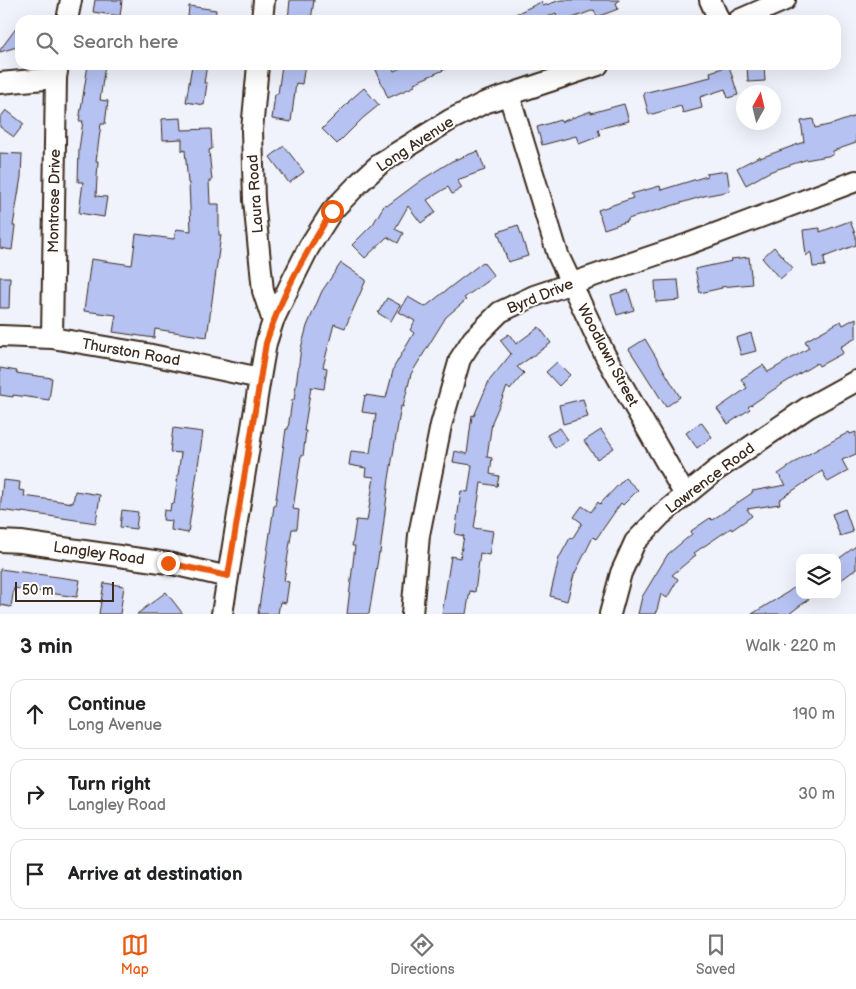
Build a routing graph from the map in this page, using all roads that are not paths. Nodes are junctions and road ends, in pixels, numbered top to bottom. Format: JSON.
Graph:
{"nodes":[{"id":1,"x":71,"y":0,"type":"edge"},
{"id":2,"x":264,"y":0,"type":"edge"},
{"id":3,"x":710,"y":0,"type":"edge"},
{"id":4,"x":785,"y":0,"type":"edge"},
{"id":5,"x":68,"y":15,"type":"edge"},
{"id":6,"x":262,"y":15,"type":"edge"},
{"id":7,"x":717,"y":15,"type":"edge"},
{"id":8,"x":750,"y":15,"type":"edge"},
{"id":9,"x":258,"y":70,"type":"edge"},
{"id":10,"x":583,"y":70,"type":"edge"},
{"id":11,"x":57,"y":71,"type":"edge"},
{"id":12,"x":0,"y":83,"type":"edge"},
{"id":13,"x":509,"y":95,"type":"junction"},
{"id":14,"x":856,"y":181,"type":"edge"},
{"id":15,"x":571,"y":283,"type":"junction"},
{"id":16,"x":273,"y":321,"type":"junction"},
{"id":17,"x":0,"y":336,"type":"edge"},
{"id":18,"x":52,"y":338,"type":"junction"},
{"id":19,"x":260,"y":378,"type":"junction"},
{"id":20,"x":856,"y":381,"type":"edge"},
{"id":21,"x":685,"y":495,"type":"junction"},
{"id":22,"x":0,"y":540,"type":"edge"},
{"id":23,"x":228,"y":576,"type":"junction"},
{"id":24,"x":222,"y":614,"type":"edge"},
{"id":25,"x":412,"y":614,"type":"edge"},
{"id":26,"x":610,"y":614,"type":"edge"}],
"edges":[{"from":1,"to":5,"type":"street"},
{"from":2,"to":6,"type":"street"},
{"from":3,"to":7,"type":"street"},
{"from":4,"to":8,"type":"street"},
{"from":9,"to":16,"type":"street","name":"Laura Road"},
{"from":10,"to":13,"type":"street","name":"Long Avenue"},
{"from":11,"to":12,"type":"street"},
{"from":11,"to":18,"type":"street","name":"Montrose Drive"},
{"from":13,"to":15,"type":"street","name":"Woodlawn Street"},
{"from":13,"to":16,"type":"street","name":"Long Avenue"},
{"from":14,"to":15,"type":"street","name":"Byrd Drive"},
{"from":15,"to":21,"type":"street","name":"Woodlawn Street"},
{"from":15,"to":25,"type":"street","name":"Byrd Drive"},
{"from":16,"to":19,"type":"street","name":"Long Avenue"},
{"from":17,"to":18,"type":"street","name":"Thurston Road"},
{"from":18,"to":19,"type":"street","name":"Thurston Road"},
{"from":19,"to":23,"type":"street","name":"Long Avenue"},
{"from":20,"to":21,"type":"street","name":"Lawrence Road"},
{"from":21,"to":26,"type":"street","name":"Lawrence Road"},
{"from":22,"to":23,"type":"street","name":"Langley Road"},
{"from":23,"to":24,"type":"street","name":"Long Avenue"}]}
